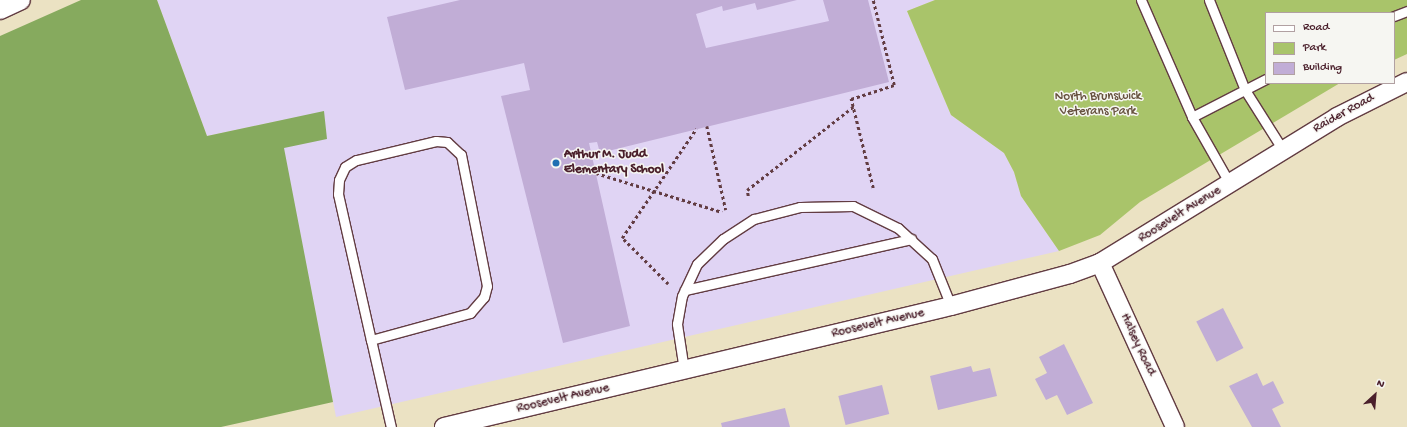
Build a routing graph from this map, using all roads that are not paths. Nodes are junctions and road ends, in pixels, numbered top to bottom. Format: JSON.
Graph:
{"nodes":[{"id":1,"x":21,"y":0,"type":"edge"},
{"id":2,"x":1141,"y":0,"type":"edge"},
{"id":3,"x":1209,"y":0,"type":"edge"},
{"id":4,"x":0,"y":10,"type":"edge"},
{"id":5,"x":1407,"y":11,"type":"edge"},
{"id":6,"x":1395,"y":16,"type":"edge"},
{"id":7,"x":1265,"y":79,"type":"edge"},
{"id":8,"x":1407,"y":82,"type":"edge"},
{"id":9,"x":1245,"y":90,"type":"junction"},
{"id":10,"x":1192,"y":117,"type":"junction"},
{"id":11,"x":1284,"y":150,"type":"junction"},
{"id":12,"x":1230,"y":184,"type":"junction"},
{"id":13,"x":911,"y":239,"type":"junction"},
{"id":14,"x":1100,"y":263,"type":"junction"},
{"id":15,"x":685,"y":290,"type":"junction"},
{"id":16,"x":951,"y":306,"type":"junction"},
{"id":17,"x":371,"y":340,"type":"junction"},
{"id":18,"x":684,"y":370,"type":"junction"},
{"id":19,"x":391,"y":427,"type":"edge"},
{"id":20,"x":444,"y":427,"type":"edge"},
{"id":21,"x":1175,"y":427,"type":"edge"}],
"edges":[{"from":1,"to":4,"type":"street"},
{"from":2,"to":10,"type":"lane"},
{"from":3,"to":9,"type":"lane"},
{"from":5,"to":6,"type":"lane"},
{"from":7,"to":9,"type":"lane"},
{"from":8,"to":11,"type":"street","name":"Raider Road"},
{"from":9,"to":10,"type":"lane"},
{"from":9,"to":11,"type":"lane"},
{"from":10,"to":12,"type":"lane"},
{"from":11,"to":12,"type":"street","name":"Roosevelt Avenue"},
{"from":12,"to":14,"type":"street","name":"Roosevelt Avenue"},
{"from":13,"to":15,"type":"lane"},
{"from":13,"to":15,"type":"lane"},
{"from":13,"to":16,"type":"lane"},
{"from":14,"to":16,"type":"street","name":"Roosevelt Avenue"},
{"from":14,"to":21,"type":"street","name":"Halsey Road"},
{"from":15,"to":18,"type":"lane"},
{"from":16,"to":18,"type":"street","name":"Roosevelt Avenue"},
{"from":17,"to":17,"type":"lane"},
{"from":17,"to":19,"type":"lane"},
{"from":18,"to":20,"type":"street","name":"Roosevelt Avenue"}]}
